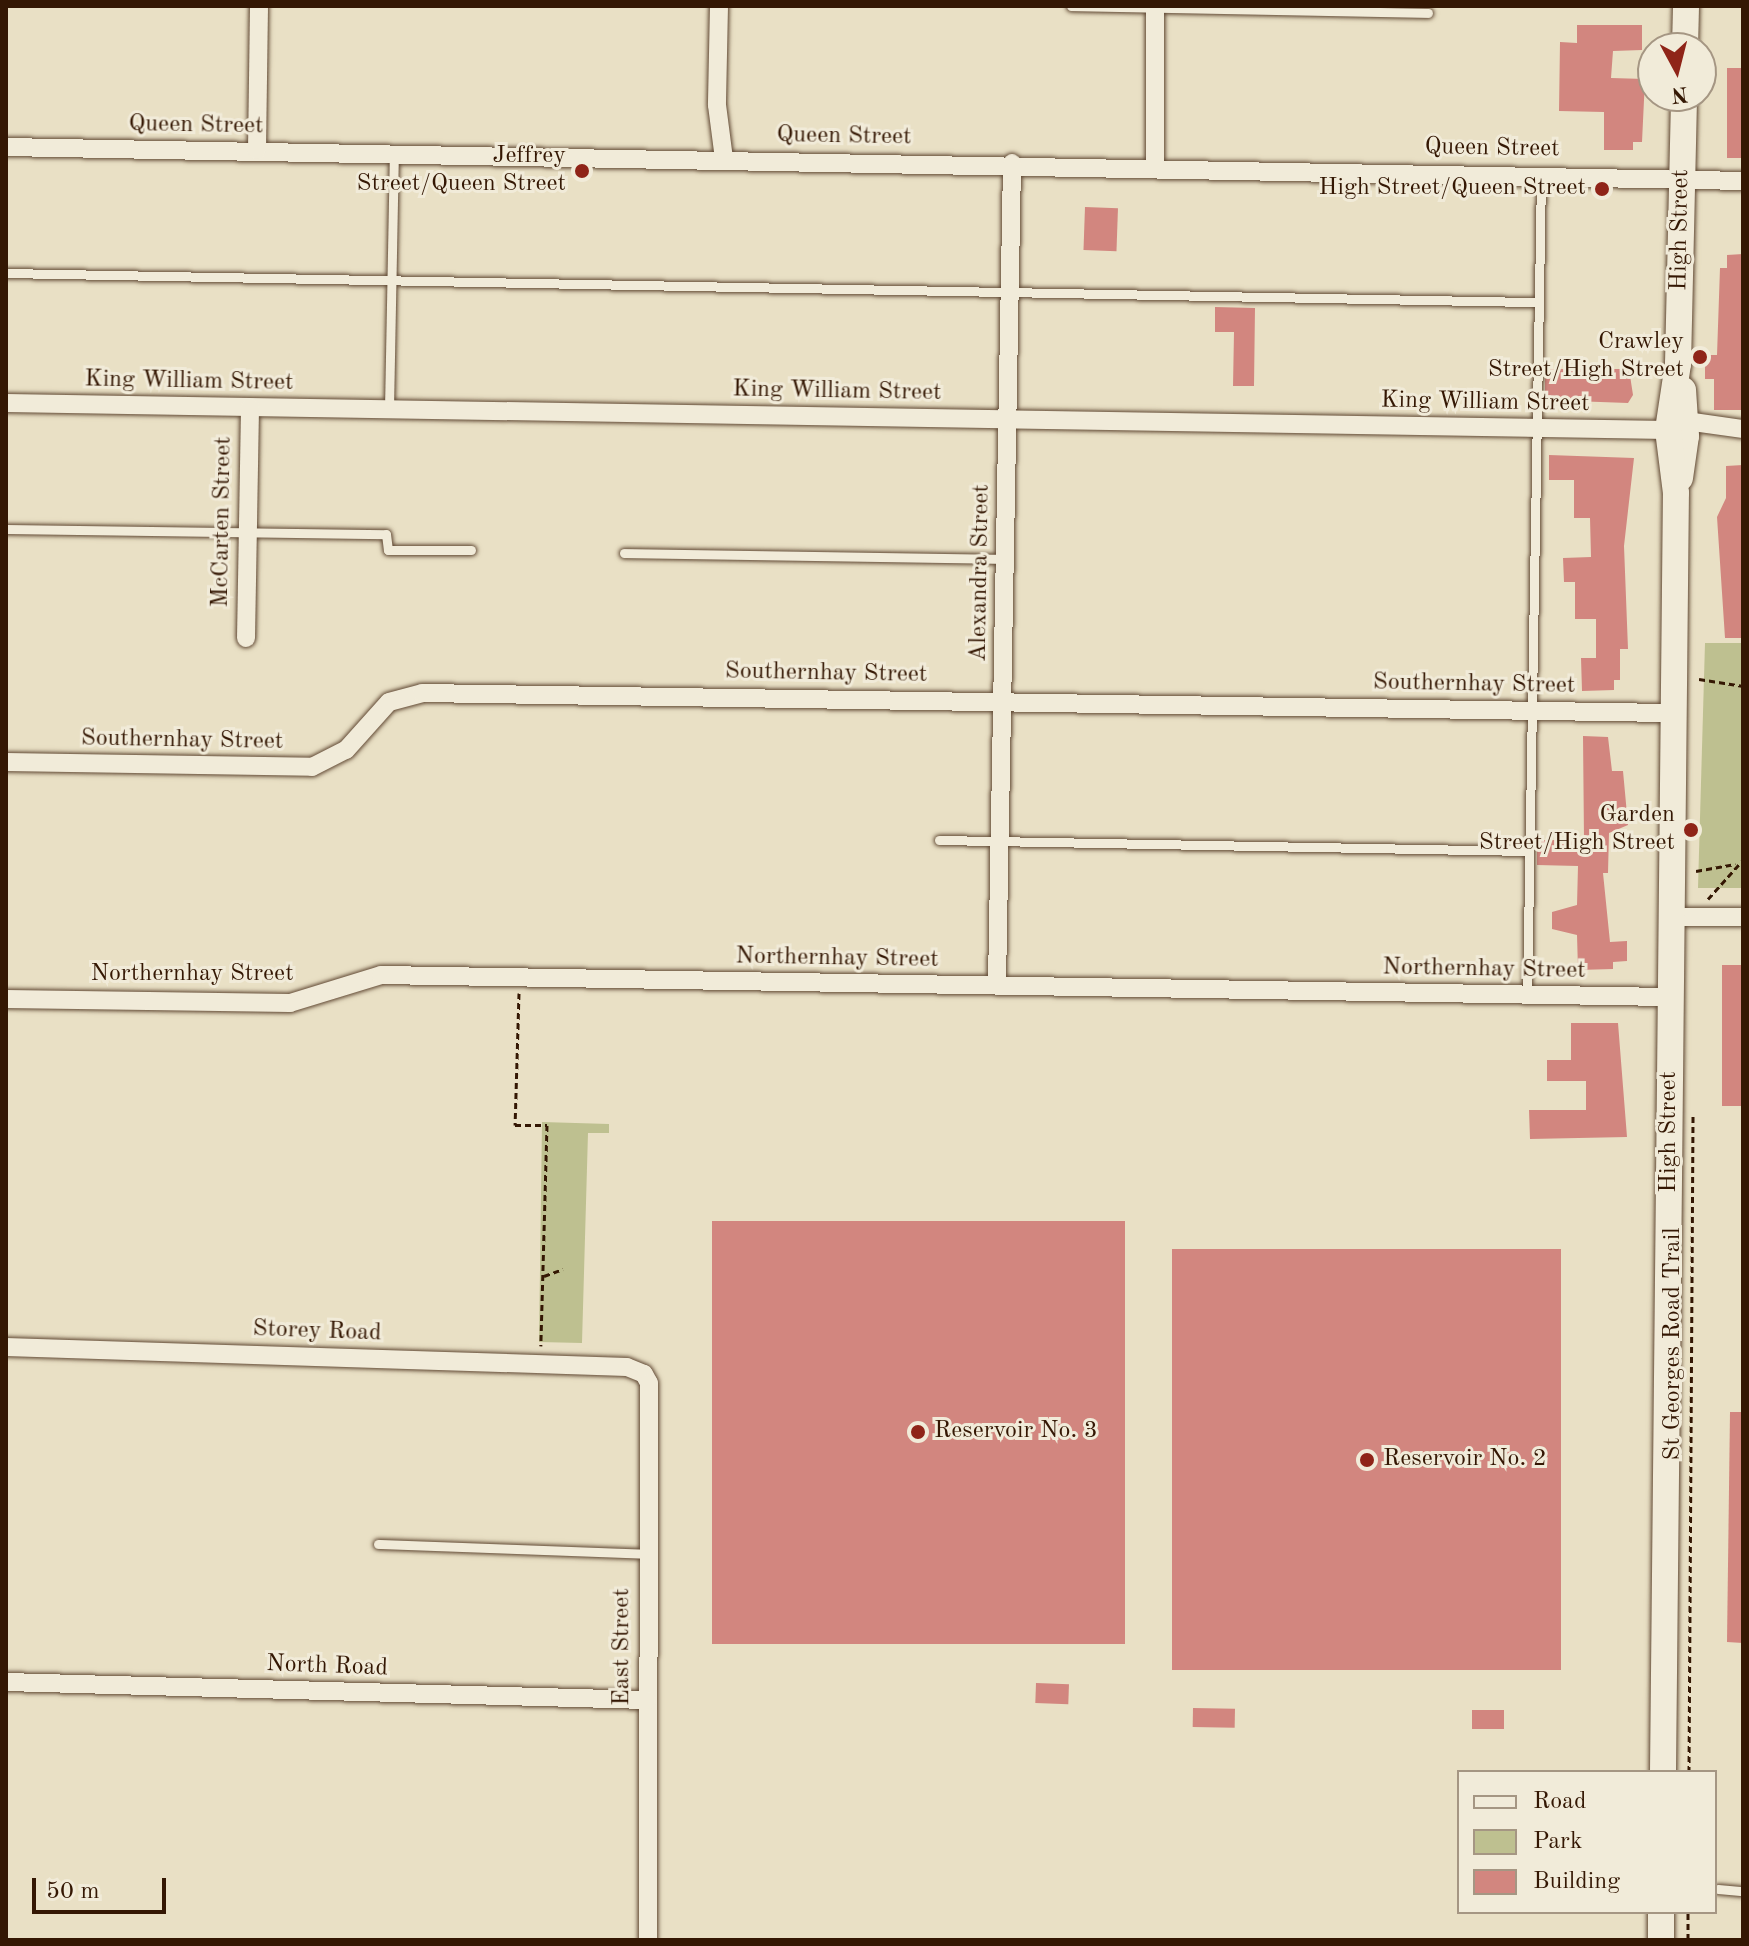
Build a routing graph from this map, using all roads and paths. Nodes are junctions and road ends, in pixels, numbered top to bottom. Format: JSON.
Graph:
{"nodes":[{"id":1,"x":259,"y":6,"type":"edge"},
{"id":2,"x":719,"y":6,"type":"edge"},
{"id":3,"x":1071,"y":6,"type":"edge"},
{"id":4,"x":1686,"y":6,"type":"edge"},
{"id":5,"x":1155,"y":7,"type":"edge"},
{"id":6,"x":1428,"y":13,"type":"dead end"},
{"id":7,"x":1685,"y":32,"type":"edge"},
{"id":8,"x":1684,"y":112,"type":"edge"},
{"id":9,"x":6,"y":147,"type":"edge"},
{"id":10,"x":257,"y":150,"type":"junction"},
{"id":11,"x":394,"y":153,"type":"junction"},
{"id":12,"x":716,"y":159,"type":"junction"},
{"id":13,"x":1012,"y":163,"type":"junction"},
{"id":14,"x":1155,"y":166,"type":"junction"},
{"id":15,"x":1541,"y":175,"type":"junction"},
{"id":16,"x":1682,"y":179,"type":"junction"},
{"id":17,"x":1743,"y":181,"type":"edge"},
{"id":18,"x":6,"y":273,"type":"edge"},
{"id":19,"x":390,"y":281,"type":"junction"},
{"id":20,"x":1009,"y":292,"type":"junction"},
{"id":21,"x":1537,"y":302,"type":"junction"},
{"id":22,"x":6,"y":403,"type":"edge"},
{"id":23,"x":250,"y":407,"type":"junction"},
{"id":24,"x":389,"y":409,"type":"junction"},
{"id":25,"x":1007,"y":419,"type":"junction"},
{"id":26,"x":1534,"y":427,"type":"junction"},
{"id":27,"x":1680,"y":429,"type":"junction"},
{"id":28,"x":1743,"y":430,"type":"edge"},
{"id":29,"x":6,"y":529,"type":"edge"},
{"id":30,"x":248,"y":532,"type":"junction"},
{"id":31,"x":471,"y":550,"type":"dead end"},
{"id":32,"x":624,"y":553,"type":"dead end"},
{"id":33,"x":1005,"y":559,"type":"junction"},
{"id":34,"x":246,"y":638,"type":"dead end"},
{"id":35,"x":1699,"y":679,"type":"dead end"},
{"id":36,"x":1743,"y":686,"type":"edge"},
{"id":37,"x":1003,"y":702,"type":"junction"},
{"id":38,"x":1531,"y":710,"type":"junction"},
{"id":39,"x":1673,"y":713,"type":"junction"},
{"id":40,"x":6,"y":762,"type":"edge"},
{"id":41,"x":939,"y":840,"type":"dead end"},
{"id":42,"x":1001,"y":842,"type":"junction"},
{"id":43,"x":1529,"y":851,"type":"junction"},
{"id":44,"x":1741,"y":861,"type":"edge"},
{"id":45,"x":1696,"y":871,"type":"dead end"},
{"id":46,"x":1671,"y":917,"type":"junction"},
{"id":47,"x":1701,"y":917,"type":"junction"},
{"id":48,"x":1743,"y":917,"type":"edge"},
{"id":49,"x":519,"y":977,"type":"junction"},
{"id":50,"x":997,"y":983,"type":"junction"},
{"id":51,"x":1527,"y":995,"type":"junction"},
{"id":52,"x":1670,"y":997,"type":"junction"},
{"id":53,"x":6,"y":999,"type":"edge"},
{"id":54,"x":1693,"y":1109,"type":"dead end"},
{"id":55,"x":563,"y":1269,"type":"dead end"},
{"id":56,"x":544,"y":1276,"type":"junction"},
{"id":57,"x":541,"y":1346,"type":"dead end"},
{"id":58,"x":6,"y":1347,"type":"edge"},
{"id":59,"x":627,"y":1367,"type":"joint"},
{"id":60,"x":378,"y":1544,"type":"dead end"},
{"id":61,"x":648,"y":1554,"type":"junction"},
{"id":62,"x":6,"y":1682,"type":"edge"},
{"id":63,"x":647,"y":1700,"type":"junction"},
{"id":64,"x":1663,"y":1770,"type":"edge"},
{"id":65,"x":1689,"y":1770,"type":"edge"},
{"id":66,"x":1718,"y":1889,"type":"dead end"},
{"id":67,"x":1743,"y":1891,"type":"edge"},
{"id":68,"x":1661,"y":1914,"type":"edge"},
{"id":69,"x":1688,"y":1914,"type":"edge"},
{"id":70,"x":648,"y":1940,"type":"edge"},
{"id":71,"x":1661,"y":1940,"type":"edge"},
{"id":72,"x":1688,"y":1940,"type":"edge"}],
"edges":[{"from":1,"to":10,"type":"street"},
{"from":2,"to":12,"type":"street"},
{"from":3,"to":5,"type":"lane"},
{"from":4,"to":7,"type":"main road"},
{"from":5,"to":6,"type":"lane"},
{"from":5,"to":14,"type":"street"},
{"from":8,"to":16,"type":"main road","name":"High Street"},
{"from":9,"to":10,"type":"street","name":"Queen Street"},
{"from":10,"to":11,"type":"street","name":"Queen Street"},
{"from":11,"to":12,"type":"street","name":"Queen Street"},
{"from":11,"to":19,"type":"lane"},
{"from":12,"to":13,"type":"street","name":"Queen Street"},
{"from":13,"to":14,"type":"street","name":"Queen Street"},
{"from":13,"to":20,"type":"street","name":"Alexandra Street"},
{"from":14,"to":15,"type":"street","name":"Queen Street"},
{"from":15,"to":16,"type":"street","name":"Queen Street"},
{"from":15,"to":21,"type":"lane"},
{"from":16,"to":17,"type":"street","name":"Queen Street"},
{"from":16,"to":27,"type":"main road","name":"High Street"},
{"from":18,"to":19,"type":"lane"},
{"from":19,"to":20,"type":"lane"},
{"from":19,"to":24,"type":"lane"},
{"from":20,"to":21,"type":"lane"},
{"from":20,"to":25,"type":"street","name":"Alexandra Street"},
{"from":21,"to":26,"type":"lane"},
{"from":22,"to":23,"type":"street","name":"King William Street"},
{"from":23,"to":24,"type":"street","name":"King William Street"},
{"from":23,"to":30,"type":"street","name":"McCarten Street"},
{"from":24,"to":25,"type":"street","name":"King William Street"},
{"from":25,"to":26,"type":"street","name":"King William Street"},
{"from":25,"to":33,"type":"street","name":"Alexandra Street"},
{"from":26,"to":27,"type":"street","name":"King William Street"},
{"from":26,"to":38,"type":"lane"},
{"from":27,"to":28,"type":"street","name":"King William Street"},
{"from":27,"to":39,"type":"main road","name":"High Street"},
{"from":29,"to":30,"type":"lane"},
{"from":30,"to":31,"type":"lane"},
{"from":30,"to":34,"type":"street","name":"McCarten Street"},
{"from":32,"to":33,"type":"lane"},
{"from":33,"to":37,"type":"street","name":"Alexandra Street"},
{"from":35,"to":36,"type":"path"},
{"from":37,"to":38,"type":"street","name":"Southernhay Street"},
{"from":37,"to":40,"type":"street","name":"Southernhay Street"},
{"from":37,"to":42,"type":"street","name":"Alexandra Street"},
{"from":38,"to":39,"type":"street","name":"Southernhay Street"},
{"from":38,"to":43,"type":"lane"},
{"from":39,"to":46,"type":"main road","name":"High Street"},
{"from":41,"to":42,"type":"lane"},
{"from":42,"to":43,"type":"lane"},
{"from":42,"to":50,"type":"street","name":"Alexandra Street"},
{"from":43,"to":51,"type":"lane"},
{"from":44,"to":45,"type":"path"},
{"from":44,"to":47,"type":"path"},
{"from":46,"to":47,"type":"street"},
{"from":46,"to":52,"type":"main road","name":"High Street"},
{"from":47,"to":48,"type":"street"},
{"from":49,"to":50,"type":"street","name":"Northernhay Street"},
{"from":49,"to":53,"type":"street","name":"Northernhay Street"},
{"from":49,"to":56,"type":"path"},
{"from":50,"to":51,"type":"street","name":"Northernhay Street"},
{"from":51,"to":52,"type":"street","name":"Northernhay Street"},
{"from":52,"to":64,"type":"main road","name":"High Street"},
{"from":54,"to":65,"type":"path","name":"St Georges Road Trail"},
{"from":55,"to":56,"type":"path"},
{"from":56,"to":57,"type":"path"},
{"from":58,"to":59,"type":"street","name":"Storey Road"},
{"from":59,"to":61,"type":"street","name":"East Street"},
{"from":60,"to":61,"type":"lane"},
{"from":61,"to":63,"type":"street","name":"East Street"},
{"from":62,"to":63,"type":"street","name":"North Road"},
{"from":63,"to":70,"type":"street","name":"East Street"},
{"from":66,"to":67,"type":"lane"},
{"from":68,"to":71,"type":"main road"},
{"from":69,"to":72,"type":"path"}]}
